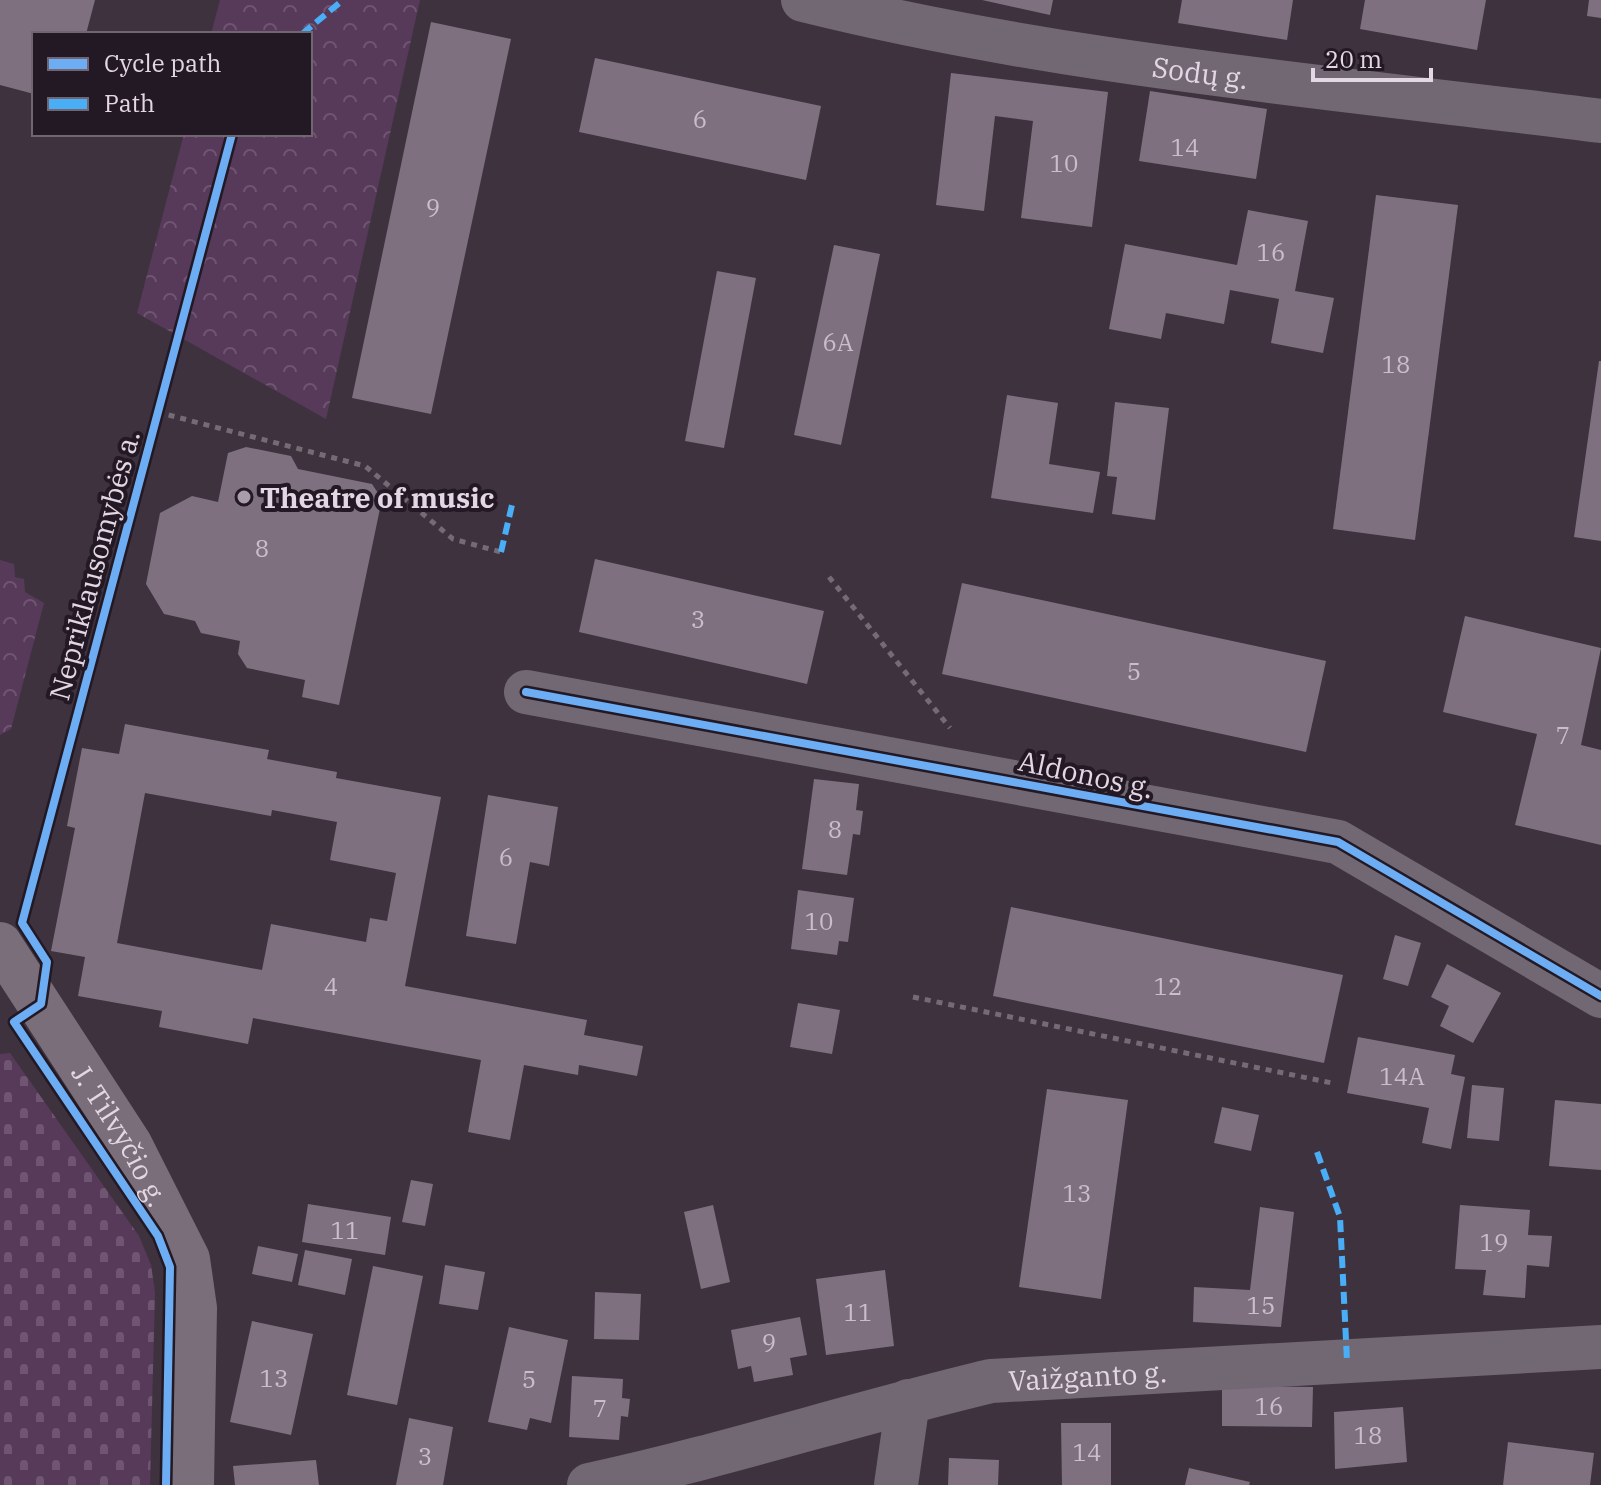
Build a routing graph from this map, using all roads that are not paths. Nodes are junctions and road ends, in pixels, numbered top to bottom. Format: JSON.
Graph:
{"nodes":[{"id":1,"x":803,"y":0,"type":"edge"},
{"id":2,"x":1601,"y":121,"type":"edge"},
{"id":3,"x":526,"y":692,"type":"dead end"},
{"id":4,"x":0,"y":944,"type":"edge"},
{"id":5,"x":1601,"y":996,"type":"edge"},
{"id":6,"x":1601,"y":1347,"type":"edge"},
{"id":7,"x":908,"y":1401,"type":"junction"},
{"id":8,"x":192,"y":1485,"type":"edge"},
{"id":9,"x":589,"y":1485,"type":"edge"},
{"id":10,"x":896,"y":1485,"type":"edge"}],
"edges":[{"from":1,"to":2,"type":"street","name":"Sodų g."},
{"from":3,"to":5,"type":"street","name":"Aldonos g."},
{"from":4,"to":8,"type":"main road","name":"J. Tilvyčio g."},
{"from":6,"to":7,"type":"street","name":"Vaižganto g."},
{"from":7,"to":9,"type":"street","name":"Vaižganto g."},
{"from":7,"to":10,"type":"street"}]}
